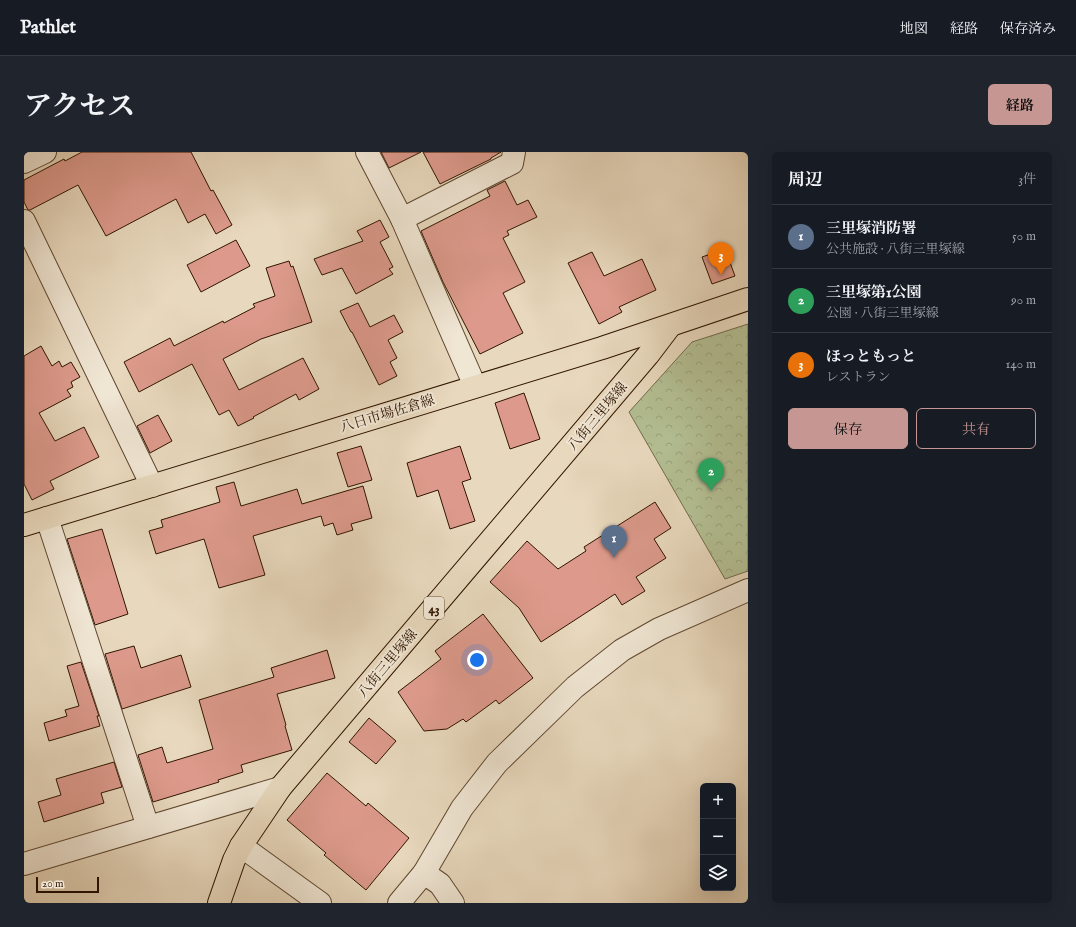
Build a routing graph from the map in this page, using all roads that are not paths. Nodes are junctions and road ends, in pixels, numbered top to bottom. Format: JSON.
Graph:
{"nodes":[{"id":1,"x":45,"y":152,"type":"edge"},
{"id":2,"x":367,"y":152,"type":"edge"},
{"id":3,"x":514,"y":152,"type":"edge"},
{"id":4,"x":24,"y":162,"type":"edge"},
{"id":5,"x":402,"y":219,"type":"junction"},
{"id":6,"x":24,"y":221,"type":"edge"},
{"id":7,"x":748,"y":299,"type":"edge"},
{"id":8,"x":670,"y":326,"type":"junction"},
{"id":9,"x":474,"y":386,"type":"junction"},
{"id":10,"x":152,"y":486,"type":"junction"},
{"id":11,"x":47,"y":518,"type":"junction"},
{"id":12,"x":24,"y":525,"type":"edge"},
{"id":13,"x":748,"y":590,"type":"edge"},
{"id":14,"x":280,"y":788,"type":"junction"},
{"id":15,"x":148,"y":827,"type":"junction"},
{"id":16,"x":241,"y":846,"type":"junction"},
{"id":17,"x":24,"y":864,"type":"edge"},
{"id":18,"x":424,"y":873,"type":"junction"},
{"id":19,"x":219,"y":903,"type":"edge"},
{"id":20,"x":320,"y":903,"type":"edge"},
{"id":21,"x":399,"y":903,"type":"edge"},
{"id":22,"x":453,"y":903,"type":"edge"}],
"edges":[{"from":1,"to":4,"type":"street"},
{"from":2,"to":5,"type":"street"},
{"from":3,"to":5,"type":"street"},
{"from":5,"to":9,"type":"street"},
{"from":6,"to":10,"type":"street"},
{"from":7,"to":8,"type":"main road","name":"八日市場佐倉線"},
{"from":8,"to":9,"type":"main road","name":"八日市場佐倉線"},
{"from":8,"to":14,"type":"main road","name":"八街三里塚線","number":"43"},
{"from":9,"to":10,"type":"main road","name":"八日市場佐倉線"},
{"from":10,"to":11,"type":"main road","name":"八日市場佐倉線"},
{"from":11,"to":12,"type":"main road","name":"八日市場佐倉線"},
{"from":11,"to":15,"type":"street"},
{"from":13,"to":18,"type":"street"},
{"from":14,"to":15,"type":"street"},
{"from":14,"to":16,"type":"main road","name":"八街三里塚線","number":"43"},
{"from":15,"to":17,"type":"street"},
{"from":16,"to":19,"type":"main road","name":"八街三里塚線","number":"43"},
{"from":16,"to":20,"type":"street"},
{"from":18,"to":21,"type":"street"},
{"from":18,"to":22,"type":"street"}]}
